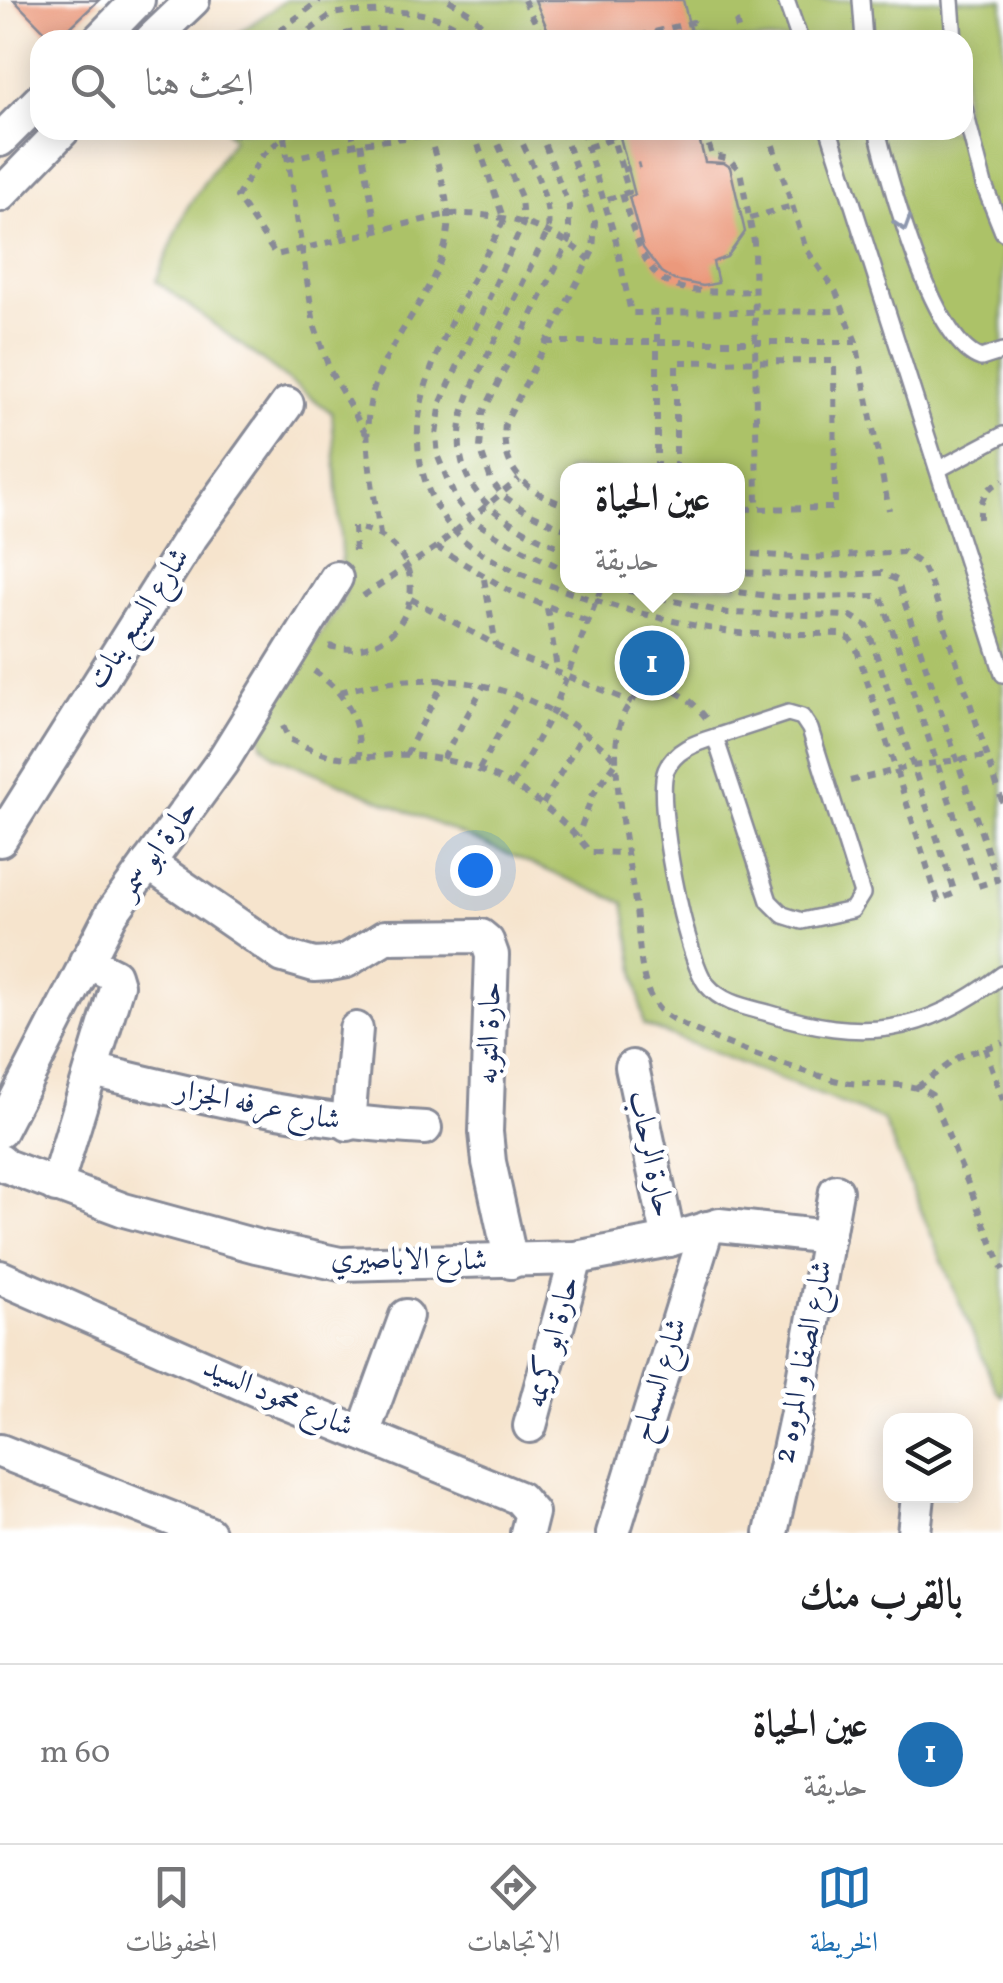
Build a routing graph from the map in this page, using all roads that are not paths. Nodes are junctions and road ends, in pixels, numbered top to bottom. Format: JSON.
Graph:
{"nodes":[{"id":1,"x":138,"y":0,"type":"edge"},
{"id":2,"x":193,"y":0,"type":"edge"},
{"id":3,"x":786,"y":0,"type":"edge"},
{"id":4,"x":861,"y":0,"type":"edge"},
{"id":5,"x":951,"y":0,"type":"edge"},
{"id":6,"x":108,"y":30,"type":"edge"},
{"id":7,"x":162,"y":30,"type":"edge"},
{"id":8,"x":796,"y":30,"type":"edge"},
{"id":9,"x":863,"y":30,"type":"edge"},
{"id":10,"x":953,"y":30,"type":"edge"},
{"id":11,"x":30,"y":110,"type":"edge"},
{"id":12,"x":0,"y":140,"type":"edge"},
{"id":13,"x":53,"y":140,"type":"edge"},
{"id":14,"x":833,"y":140,"type":"edge"},
{"id":15,"x":880,"y":140,"type":"edge"},
{"id":16,"x":972,"y":140,"type":"edge"},
{"id":17,"x":0,"y":195,"type":"edge"},
{"id":18,"x":1003,"y":232,"type":"edge"},
{"id":19,"x":1003,"y":351,"type":"edge"},
{"id":20,"x":287,"y":404,"type":"dead end"},
{"id":21,"x":1003,"y":435,"type":"edge"},
{"id":22,"x":939,"y":468,"type":"junction"},
{"id":23,"x":349,"y":575,"type":"road end"},
{"id":24,"x":1003,"y":674,"type":"edge"},
{"id":25,"x":714,"y":737,"type":"junction"},
{"id":26,"x":0,"y":840,"type":"edge"},
{"id":27,"x":148,"y":864,"type":"junction"},
{"id":28,"x":86,"y":961,"type":"junction"},
{"id":29,"x":1003,"y":974,"type":"edge"},
{"id":30,"x":356,"y":1029,"type":"dead end"},
{"id":31,"x":632,"y":1067,"type":"dead end"},
{"id":32,"x":92,"y":1070,"type":"junction"},
{"id":33,"x":348,"y":1124,"type":"junction"},
{"id":34,"x":426,"y":1128,"type":"dead end"},
{"id":35,"x":0,"y":1131,"type":"edge"},
{"id":36,"x":0,"y":1161,"type":"edge"},
{"id":37,"x":56,"y":1186,"type":"junction"},
{"id":38,"x":836,"y":1191,"type":"dead end"},
{"id":39,"x":706,"y":1228,"type":"junction"},
{"id":40,"x":828,"y":1237,"type":"junction"},
{"id":41,"x":669,"y":1240,"type":"junction"},
{"id":42,"x":576,"y":1258,"type":"junction"},
{"id":43,"x":510,"y":1262,"type":"junction"},
{"id":44,"x":0,"y":1277,"type":"edge"},
{"id":45,"x":406,"y":1316,"type":"dead end"},
{"id":46,"x":530,"y":1426,"type":"dead end"},
{"id":47,"x":363,"y":1434,"type":"junction"},
{"id":48,"x":0,"y":1451,"type":"edge"},
{"id":49,"x":917,"y":1503,"type":"edge"},
{"id":50,"x":208,"y":1533,"type":"edge"},
{"id":51,"x":527,"y":1533,"type":"edge"},
{"id":52,"x":613,"y":1533,"type":"edge"},
{"id":53,"x":770,"y":1533,"type":"edge"},
{"id":54,"x":914,"y":1533,"type":"edge"}],
"edges":[{"from":1,"to":6,"type":"street"},
{"from":2,"to":7,"type":"street"},
{"from":3,"to":8,"type":"lane"},
{"from":4,"to":9,"type":"lane"},
{"from":5,"to":10,"type":"lane"},
{"from":11,"to":12,"type":"street"},
{"from":13,"to":17,"type":"street"},
{"from":14,"to":22,"type":"lane"},
{"from":15,"to":19,"type":"lane","one_way":true},
{"from":16,"to":18,"type":"lane"},
{"from":20,"to":26,"type":"street","name":"شارع السبع بنات"},
{"from":21,"to":22,"type":"lane"},
{"from":22,"to":24,"type":"lane"},
{"from":23,"to":27,"type":"street","name":"حارة ابو سمر"},
{"from":25,"to":25,"type":"lane"},
{"from":25,"to":29,"type":"lane"},
{"from":27,"to":28,"type":"street","name":"حارة ابو سمر"},
{"from":27,"to":43,"type":"street","name":"حارة التوبه"},
{"from":28,"to":32,"type":"street"},
{"from":28,"to":35,"type":"street","name":"حارة ابو سمر"},
{"from":30,"to":33,"type":"street"},
{"from":31,"to":41,"type":"street","name":"حارة الرحاب"},
{"from":32,"to":33,"type":"street","name":"شارع عرفه الجزار"},
{"from":32,"to":37,"type":"street"},
{"from":33,"to":34,"type":"street","name":"شارع عرفه الجزار"},
{"from":36,"to":37,"type":"street","name":"شارع الاباصيري"},
{"from":37,"to":43,"type":"street","name":"شارع الاباصيري"},
{"from":38,"to":40,"type":"street","name":"شارع الصفا و المروه 2"},
{"from":39,"to":40,"type":"street","name":"شارع الاباصيري"},
{"from":39,"to":41,"type":"street","name":"شارع الاباصيري"},
{"from":39,"to":52,"type":"street","name":"شارع السماح"},
{"from":40,"to":53,"type":"street","name":"شارع الصفا و المروه 2"},
{"from":41,"to":42,"type":"street","name":"شارع الاباصيري"},
{"from":42,"to":43,"type":"street","name":"شارع الاباصيري"},
{"from":42,"to":46,"type":"street","name":"حارة ابو كريمه"},
{"from":44,"to":47,"type":"street","name":"شارع محمود السيد"},
{"from":45,"to":47,"type":"street"},
{"from":47,"to":51,"type":"street","name":"شارع محمود السيد"},
{"from":48,"to":50,"type":"street"},
{"from":49,"to":54,"type":"street"}]}
